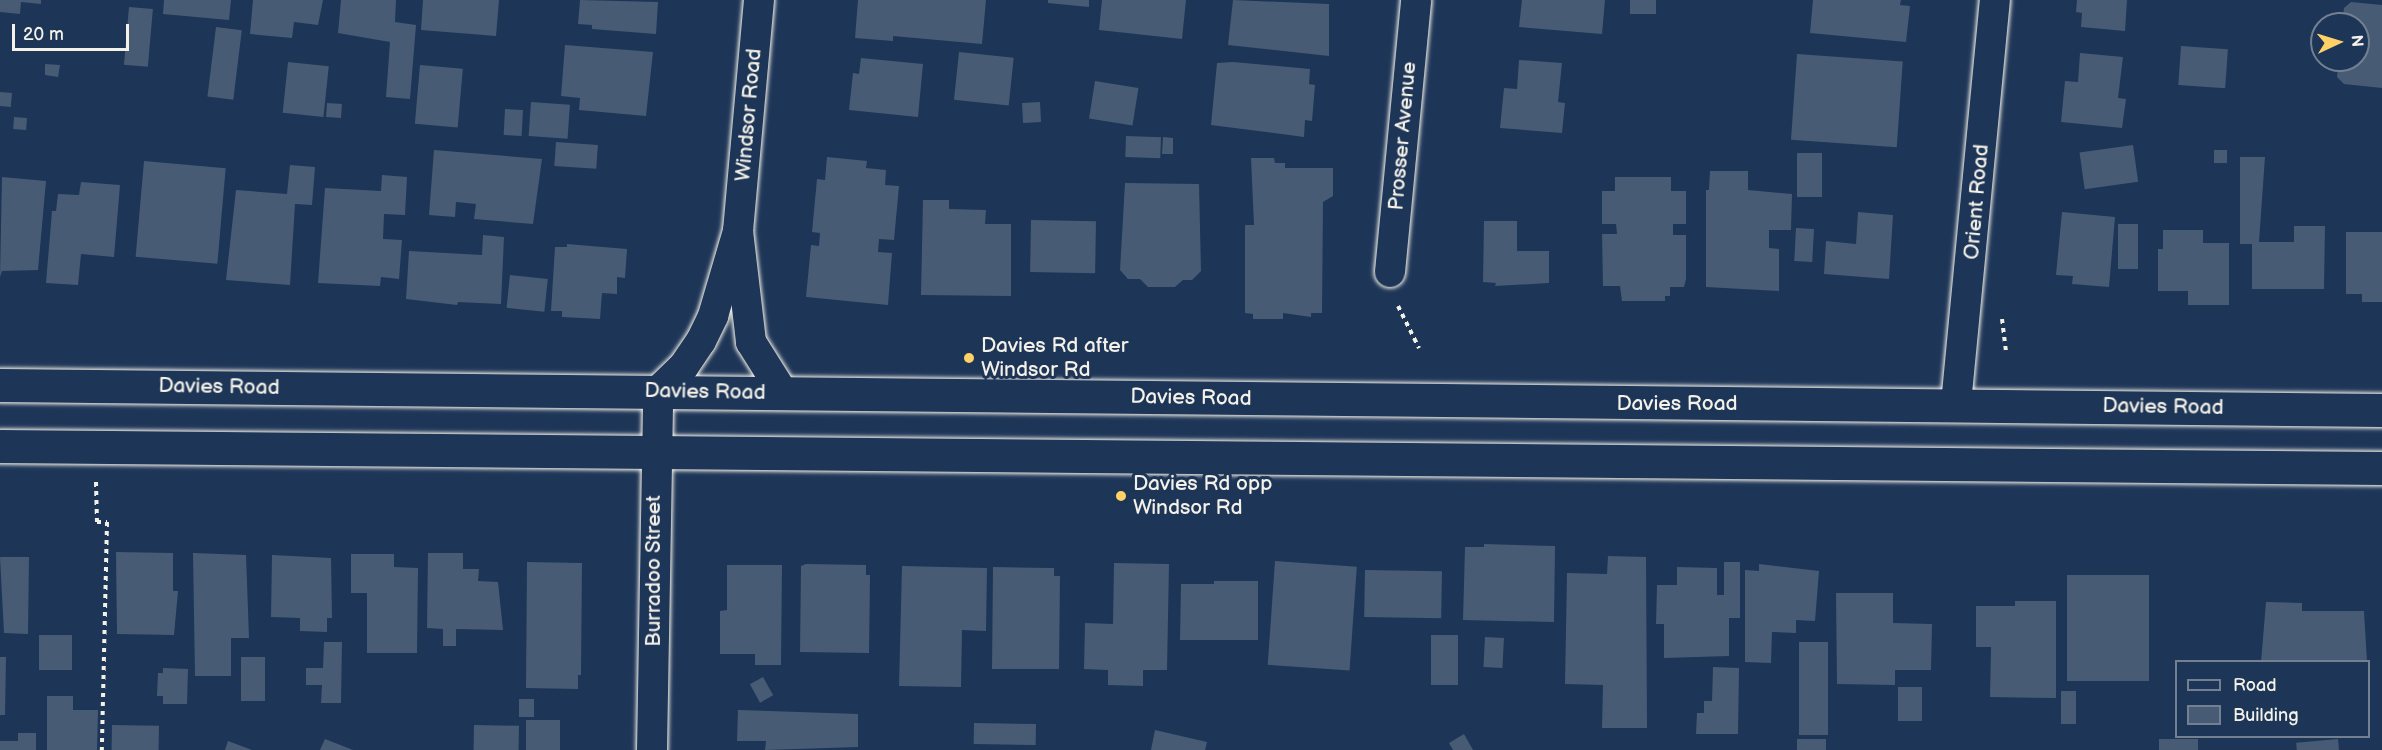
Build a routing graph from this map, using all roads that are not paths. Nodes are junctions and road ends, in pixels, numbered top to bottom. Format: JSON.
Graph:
{"nodes":[{"id":1,"x":759,"y":0,"type":"edge"},
{"id":2,"x":1416,"y":0,"type":"edge"},
{"id":3,"x":1995,"y":0,"type":"edge"},
{"id":4,"x":738,"y":231,"type":"junction"},
{"id":5,"x":1390,"y":272,"type":"road end"},
{"id":6,"x":0,"y":385,"type":"edge"},
{"id":7,"x":658,"y":391,"type":"junction"},
{"id":8,"x":783,"y":393,"type":"junction"},
{"id":9,"x":1956,"y":404,"type":"junction"},
{"id":10,"x":2382,"y":410,"type":"edge"},
{"id":11,"x":0,"y":446,"type":"edge"},
{"id":12,"x":654,"y":453,"type":"junction"},
{"id":13,"x":2382,"y":468,"type":"edge"},
{"id":14,"x":652,"y":750,"type":"edge"}],
"edges":[{"from":1,"to":4,"type":"street","name":"Windsor Road"},
{"from":2,"to":5,"type":"street","name":"Prosser Avenue"},
{"from":3,"to":9,"type":"street","name":"Orient Road"},
{"from":4,"to":7,"type":"street","name":"Windsor Road"},
{"from":4,"to":8,"type":"street","name":"Windsor Road"},
{"from":6,"to":7,"type":"highway","name":"Davies Road"},
{"from":7,"to":8,"type":"highway","name":"Davies Road"},
{"from":7,"to":12,"type":"street","name":"Burradoo Street"},
{"from":8,"to":9,"type":"highway","name":"Davies Road"},
{"from":9,"to":10,"type":"highway","name":"Davies Road"},
{"from":11,"to":12,"type":"highway"},
{"from":12,"to":13,"type":"highway"},
{"from":12,"to":14,"type":"street","name":"Burradoo Street"}]}
